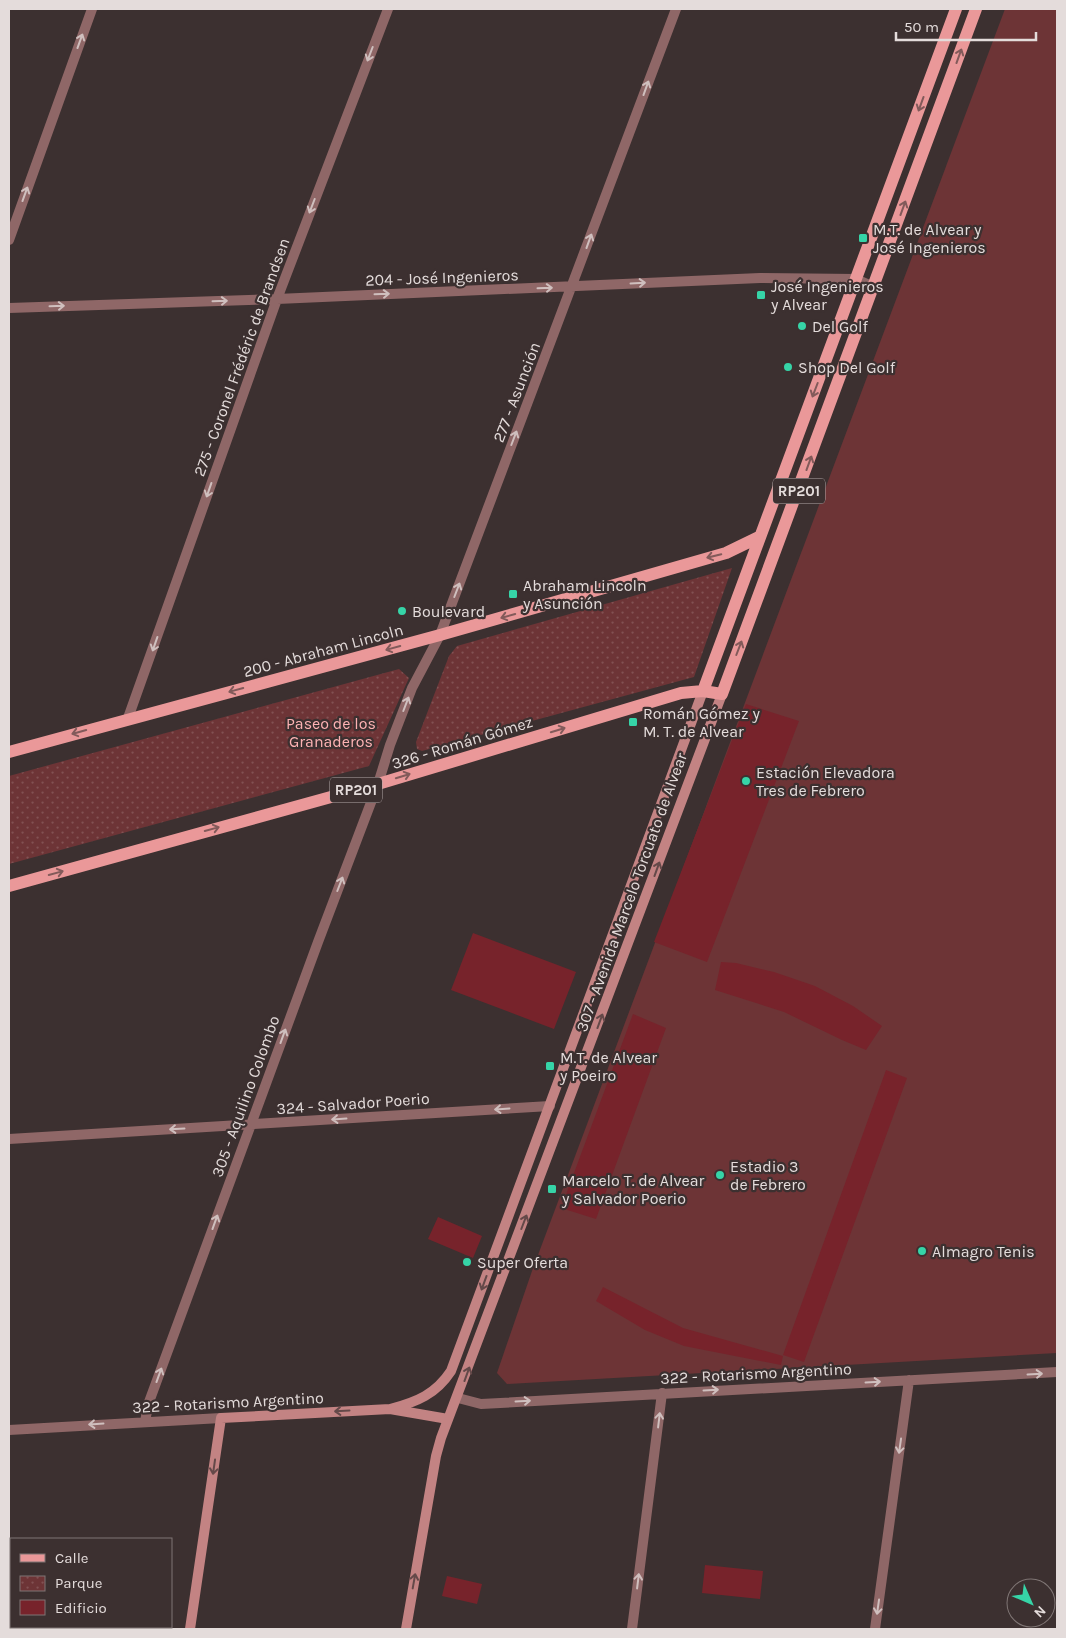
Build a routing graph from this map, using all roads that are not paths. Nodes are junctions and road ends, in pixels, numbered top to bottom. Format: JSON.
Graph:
{"nodes":[{"id":1,"x":92,"y":9,"type":"edge"},
{"id":2,"x":388,"y":9,"type":"edge"},
{"id":3,"x":676,"y":9,"type":"edge"},
{"id":4,"x":956,"y":9,"type":"edge"},
{"id":5,"x":976,"y":9,"type":"edge"},
{"id":6,"x":9,"y":240,"type":"edge"},
{"id":7,"x":856,"y":279,"type":"junction"},
{"id":8,"x":572,"y":286,"type":"junction"},
{"id":9,"x":874,"y":287,"type":"junction"},
{"id":10,"x":276,"y":299,"type":"junction"},
{"id":11,"x":9,"y":308,"type":"edge"},
{"id":12,"x":759,"y":537,"type":"junction"},
{"id":13,"x":440,"y":635,"type":"junction"},
{"id":14,"x":702,"y":691,"type":"junction"},
{"id":15,"x":722,"y":694,"type":"junction"},
{"id":16,"x":128,"y":718,"type":"junction"},
{"id":17,"x":9,"y":752,"type":"edge"},
{"id":18,"x":378,"y":784,"type":"junction"},
{"id":19,"x":9,"y":886,"type":"edge"},
{"id":20,"x":550,"y":1106,"type":"junction"},
{"id":21,"x":250,"y":1125,"type":"junction"},
{"id":22,"x":9,"y":1139,"type":"edge"},
{"id":23,"x":1057,"y":1372,"type":"edge"},
{"id":24,"x":909,"y":1380,"type":"junction"},
{"id":25,"x":662,"y":1393,"type":"junction"},
{"id":26,"x":458,"y":1398,"type":"junction"},
{"id":27,"x":390,"y":1409,"type":"junction"},
{"id":28,"x":221,"y":1418,"type":"junction"},
{"id":29,"x":448,"y":1419,"type":"junction"},
{"id":30,"x":145,"y":1421,"type":"junction"},
{"id":31,"x":9,"y":1430,"type":"edge"},
{"id":32,"x":9,"y":1544,"type":"edge"},
{"id":33,"x":10,"y":1566,"type":"edge"},
{"id":34,"x":190,"y":1629,"type":"edge"},
{"id":35,"x":406,"y":1629,"type":"edge"},
{"id":36,"x":632,"y":1629,"type":"edge"},
{"id":37,"x":875,"y":1629,"type":"edge"}],
"edges":[{"from":6,"to":1,"type":"street","one_way":true},
{"from":2,"to":10,"type":"street","name":"275 - Coronel Frédéric de Brandsen","one_way":true},
{"from":8,"to":3,"type":"street","name":"277 - Asunción","one_way":true},
{"from":4,"to":7,"type":"main road","name":"307 - Avenida Marcelo Torcuato de Alvear","number":"RP201","one_way":true},
{"from":9,"to":5,"type":"main road","name":"307 - Avenida Marcelo Torcuato de Alvear","number":"RP201","one_way":true},
{"from":8,"to":7,"type":"street","name":"204 - José Ingenieros","one_way":true},
{"from":7,"to":9,"type":"street","name":"204 - José Ingenieros"},
{"from":7,"to":12,"type":"main road","name":"307 - Avenida Marcelo Torcuato de Alvear","number":"RP201","one_way":true},
{"from":10,"to":8,"type":"street","name":"204 - José Ingenieros","one_way":true},
{"from":13,"to":8,"type":"street","name":"277 - Asunción","one_way":true},
{"from":15,"to":9,"type":"main road","name":"307 - Avenida Marcelo Torcuato de Alvear","number":"RP201","one_way":true},
{"from":11,"to":10,"type":"street","name":"204 - José Ingenieros","one_way":true},
{"from":10,"to":16,"type":"street","name":"275 - Coronel Frédéric de Brandsen","one_way":true},
{"from":12,"to":13,"type":"main road","name":"200 - Abraham Lincoln","one_way":true},
{"from":12,"to":14,"type":"main road","name":"307 - Avenida Marcelo Torcuato de Alvear","number":"RP201"},
{"from":13,"to":16,"type":"main road","name":"200 - Abraham Lincoln","one_way":true},
{"from":18,"to":13,"type":"street","name":"277 - Asunción","one_way":true},
{"from":14,"to":15,"type":"main road","name":"326 - Román Gómez","number":"RP201"},
{"from":18,"to":14,"type":"main road","name":"326 - Román Gómez","number":"RP201","one_way":true},
{"from":14,"to":20,"type":"main road","name":"307 - Avenida Marcelo Torcuato de Alvear"},
{"from":26,"to":15,"type":"main road","name":"307 - Avenida Marcelo Torcuato de Alvear","one_way":true},
{"from":16,"to":17,"type":"main road","name":"200 - Abraham Lincoln","one_way":true},
{"from":19,"to":18,"type":"main road","name":"326 - Román Gómez","number":"RP201","one_way":true},
{"from":21,"to":18,"type":"street","name":"305 - Aquilino Colombo","one_way":true},
{"from":20,"to":21,"type":"street","name":"324 - Salvador Poerio","one_way":true},
{"from":20,"to":27,"type":"main road","name":"307 - Avenida Marcelo Torcuato de Alvear","one_way":true},
{"from":21,"to":22,"type":"street","name":"324 - Salvador Poerio","one_way":true},
{"from":30,"to":21,"type":"street","name":"305 - Aquilino Colombo","one_way":true},
{"from":24,"to":23,"type":"street","name":"322 - Rotarismo Argentino","one_way":true},
{"from":25,"to":24,"type":"street","name":"322 - Rotarismo Argentino","one_way":true},
{"from":24,"to":37,"type":"street","one_way":true},
{"from":26,"to":25,"type":"street","name":"322 - Rotarismo Argentino","one_way":true},
{"from":36,"to":25,"type":"street","one_way":true},
{"from":26,"to":29,"type":"main road","name":"307 - Avenida Marcelo Torcuato de Alvear"},
{"from":27,"to":28,"type":"main road","name":"322 - Rotarismo Argentino","one_way":true},
{"from":27,"to":29,"type":"main road","name":"322 - Rotarismo Argentino"},
{"from":28,"to":30,"type":"street","name":"322 - Rotarismo Argentino"},
{"from":28,"to":34,"type":"main road","one_way":true},
{"from":35,"to":29,"type":"main road","name":"307 - Avenida Marcelo Torcuato de Alvear","one_way":true},
{"from":30,"to":31,"type":"street","name":"322 - Rotarismo Argentino","one_way":true},
{"from":32,"to":33,"type":"street"}]}
